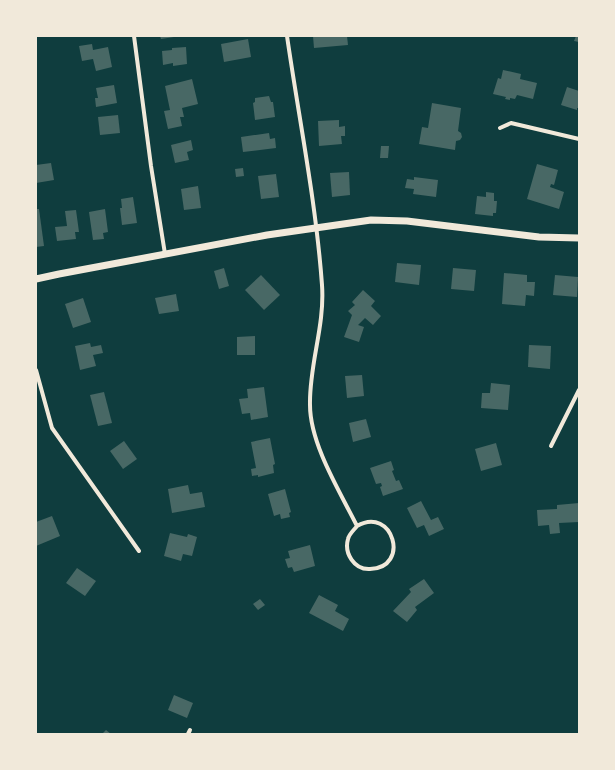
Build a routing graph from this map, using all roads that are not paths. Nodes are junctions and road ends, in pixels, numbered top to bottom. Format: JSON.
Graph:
{"nodes":[{"id":1,"x":134,"y":36,"type":"edge"},
{"id":2,"x":286,"y":36,"type":"edge"},
{"id":3,"x":500,"y":128,"type":"dead end"},
{"id":4,"x":579,"y":139,"type":"edge"},
{"id":5,"x":317,"y":228,"type":"junction"},
{"id":6,"x":579,"y":238,"type":"edge"},
{"id":7,"x":165,"y":254,"type":"junction"},
{"id":8,"x":36,"y":279,"type":"edge"},
{"id":9,"x":36,"y":370,"type":"edge"},
{"id":10,"x":579,"y":390,"type":"edge"},
{"id":11,"x":551,"y":446,"type":"dead end"},
{"id":12,"x":357,"y":526,"type":"junction"},
{"id":13,"x":139,"y":551,"type":"dead end"}],
"edges":[{"from":1,"to":7,"type":"street"},
{"from":2,"to":5,"type":"street"},
{"from":3,"to":4,"type":"street"},
{"from":5,"to":6,"type":"street"},
{"from":5,"to":7,"type":"street"},
{"from":5,"to":12,"type":"street"},
{"from":7,"to":8,"type":"street"},
{"from":9,"to":13,"type":"street"},
{"from":10,"to":11,"type":"street"},
{"from":12,"to":12,"type":"street"}]}
